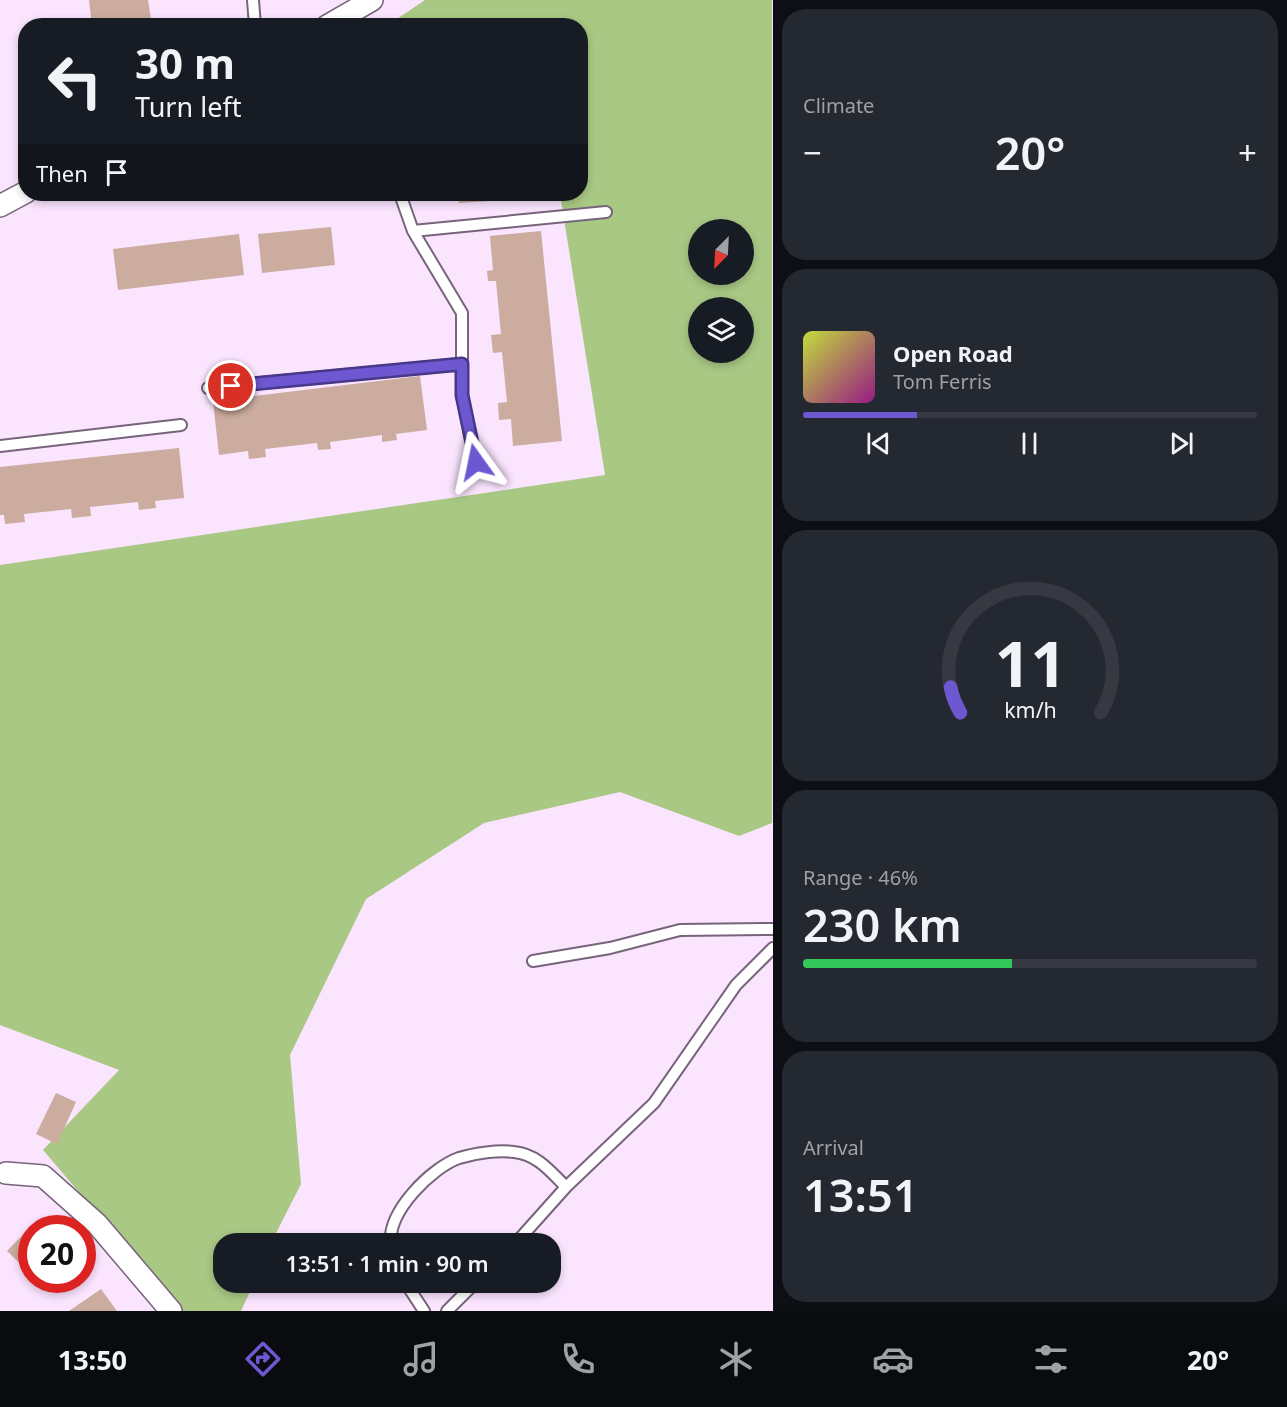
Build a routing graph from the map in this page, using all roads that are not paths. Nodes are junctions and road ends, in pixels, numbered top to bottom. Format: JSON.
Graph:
{"nodes":[{"id":1,"x":253,"y":0,"type":"edge"},
{"id":2,"x":372,"y":0,"type":"edge"},
{"id":3,"x":254,"y":18,"type":"edge"},
{"id":4,"x":344,"y":18,"type":"edge"},
{"id":5,"x":18,"y":196,"type":"edge"},
{"id":6,"x":402,"y":201,"type":"edge"},
{"id":7,"x":0,"y":206,"type":"edge"},
{"id":8,"x":606,"y":212,"type":"dead end"},
{"id":9,"x":413,"y":231,"type":"junction"},
{"id":10,"x":462,"y":364,"type":"junction"},
{"id":11,"x":208,"y":388,"type":"dead end"},
{"id":12,"x":181,"y":425,"type":"dead end"},
{"id":13,"x":0,"y":446,"type":"edge"},
{"id":14,"x":476,"y":462,"type":"dead end"},
{"id":15,"x":772,"y":928,"type":"edge"},
{"id":16,"x":772,"y":948,"type":"edge"},
{"id":17,"x":534,"y":961,"type":"dead end"},
{"id":18,"x":6,"y":1173,"type":"dead end"},
{"id":19,"x":566,"y":1187,"type":"junction"},
{"id":20,"x":393,"y":1233,"type":"edge"},
{"id":21,"x":525,"y":1233,"type":"edge"},
{"id":22,"x":412,"y":1293,"type":"edge"},
{"id":23,"x":465,"y":1293,"type":"edge"},
{"id":24,"x":171,"y":1311,"type":"edge"},
{"id":25,"x":424,"y":1311,"type":"edge"},
{"id":26,"x":447,"y":1311,"type":"edge"}],
"edges":[{"from":1,"to":3,"type":"lane"},
{"from":2,"to":4,"type":"street"},
{"from":5,"to":7,"type":"street"},
{"from":6,"to":9,"type":"lane"},
{"from":8,"to":9,"type":"lane"},
{"from":9,"to":10,"type":"lane"},
{"from":10,"to":11,"type":"lane"},
{"from":10,"to":14,"type":"lane"},
{"from":12,"to":13,"type":"lane"},
{"from":15,"to":17,"type":"lane"},
{"from":16,"to":19,"type":"lane"},
{"from":18,"to":24,"type":"street"},
{"from":19,"to":20,"type":"lane"},
{"from":19,"to":21,"type":"lane"},
{"from":22,"to":25,"type":"lane"},
{"from":23,"to":26,"type":"lane"}]}
